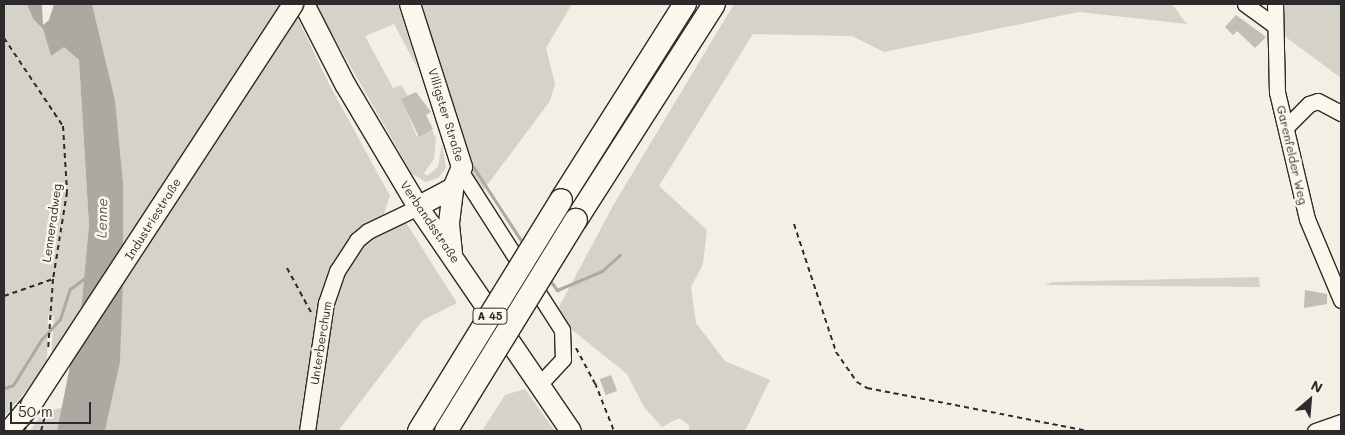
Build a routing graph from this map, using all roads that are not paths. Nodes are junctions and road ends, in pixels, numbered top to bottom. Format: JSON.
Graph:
{"nodes":[{"id":1,"x":293,"y":4,"type":"edge"},
{"id":2,"x":304,"y":4,"type":"edge"},
{"id":3,"x":410,"y":4,"type":"edge"},
{"id":4,"x":684,"y":4,"type":"edge"},
{"id":5,"x":714,"y":4,"type":"edge"},
{"id":6,"x":1245,"y":4,"type":"edge"},
{"id":7,"x":1275,"y":4,"type":"edge"},
{"id":8,"x":1275,"y":26,"type":"junction"},
{"id":9,"x":1341,"y":113,"type":"edge"},
{"id":10,"x":1287,"y":126,"type":"junction"},
{"id":11,"x":457,"y":180,"type":"junction"},
{"id":12,"x":418,"y":207,"type":"junction"},
{"id":13,"x":452,"y":254,"type":"junction"},
{"id":14,"x":1341,"y":300,"type":"edge"},
{"id":15,"x":540,"y":384,"type":"junction"},
{"id":16,"x":1341,"y":422,"type":"edge"},
{"id":17,"x":9,"y":431,"type":"edge"},
{"id":18,"x":307,"y":431,"type":"edge"},
{"id":19,"x":419,"y":431,"type":"edge"},
{"id":20,"x":446,"y":431,"type":"edge"},
{"id":21,"x":572,"y":431,"type":"edge"},
{"id":22,"x":1315,"y":431,"type":"edge"}],
"edges":[{"from":1,"to":17,"type":"main road","name":"Industriestraße","bridge":true},
{"from":2,"to":12,"type":"main road","name":"Verbandsstraße"},
{"from":3,"to":11,"type":"main road","name":"Villigster Straße"},
{"from":4,"to":19,"type":"highway","number":"A 45","bridge":true},
{"from":5,"to":20,"type":"highway","number":"A 45","bridge":true},
{"from":6,"to":8,"type":"street"},
{"from":7,"to":8,"type":"street","name":"Garenfelder Weg"},
{"from":8,"to":10,"type":"street","name":"Garenfelder Weg"},
{"from":9,"to":10,"type":"street"},
{"from":10,"to":14,"type":"street","name":"Garenfelder Weg"},
{"from":11,"to":12,"type":"main road"},
{"from":11,"to":13,"type":"main road","name":"Villigster Straße"},
{"from":11,"to":15,"type":"street"},
{"from":12,"to":13,"type":"main road","name":"Verbandsstraße"},
{"from":12,"to":18,"type":"street","name":"Unterberchum"},
{"from":13,"to":15,"type":"main road","name":"Verbandsstraße"},
{"from":15,"to":21,"type":"main road","name":"Verbandsstraße"},
{"from":16,"to":22,"type":"street"}]}
